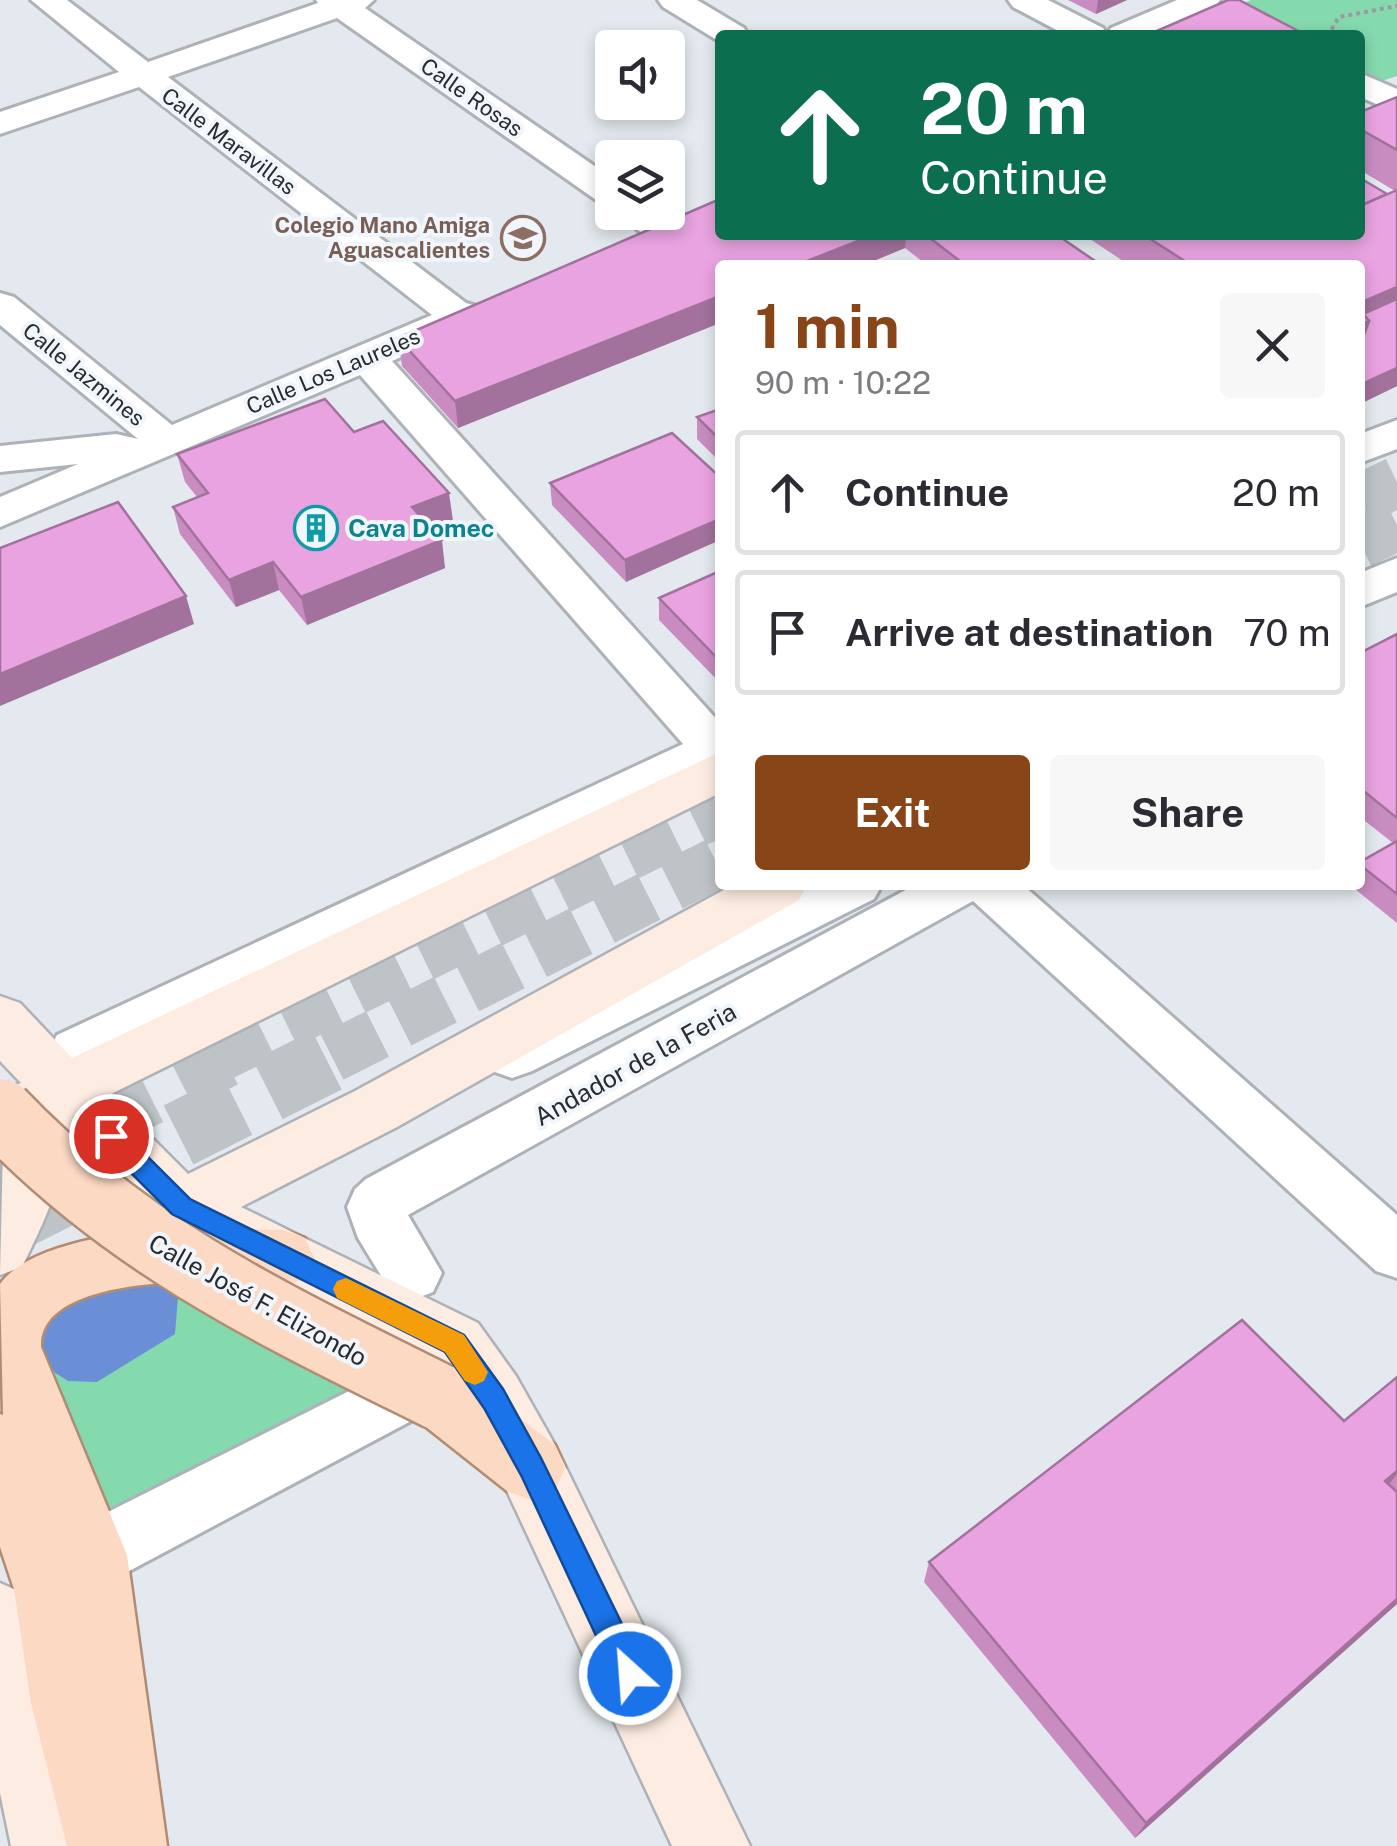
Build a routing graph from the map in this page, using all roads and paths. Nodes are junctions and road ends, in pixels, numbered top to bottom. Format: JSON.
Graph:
{"nodes":[{"id":1,"x":48,"y":0,"type":"edge"},
{"id":2,"x":674,"y":0,"type":"edge"},
{"id":3,"x":1024,"y":0,"type":"edge"},
{"id":4,"x":343,"y":2,"type":"edge"},
{"id":5,"x":1213,"y":3,"type":"edge"},
{"id":6,"x":1397,"y":6,"type":"edge"},
{"id":7,"x":724,"y":30,"type":"edge"},
{"id":8,"x":1081,"y":30,"type":"edge"},
{"id":9,"x":1137,"y":30,"type":"edge"},
{"id":10,"x":1331,"y":30,"type":"edge"},
{"id":11,"x":142,"y":74,"type":"junction"},
{"id":12,"x":1365,"y":86,"type":"edge"},
{"id":13,"x":1397,"y":103,"type":"edge"},
{"id":14,"x":0,"y":124,"type":"edge"},
{"id":15,"x":595,"y":182,"type":"edge"},
{"id":16,"x":0,"y":305,"type":"edge"},
{"id":17,"x":476,"y":310,"type":"joint"},
{"id":18,"x":366,"y":357,"type":"junction"},
{"id":19,"x":1397,"y":432,"type":"edge"},
{"id":20,"x":167,"y":442,"type":"junction"},
{"id":21,"x":1365,"y":448,"type":"edge"},
{"id":22,"x":0,"y":459,"type":"edge"},
{"id":23,"x":0,"y":513,"type":"edge"},
{"id":24,"x":1397,"y":573,"type":"edge"},
{"id":25,"x":1365,"y":589,"type":"edge"},
{"id":26,"x":715,"y":751,"type":"edge"},
{"id":27,"x":715,"y":758,"type":"edge"},
{"id":28,"x":715,"y":758,"type":"edge"},
{"id":29,"x":771,"y":890,"type":"edge"},
{"id":30,"x":846,"y":890,"type":"edge"},
{"id":31,"x":950,"y":890,"type":"edge"},
{"id":32,"x":995,"y":890,"type":"edge"},
{"id":33,"x":3,"y":1024,"type":"edge"},
{"id":34,"x":35,"y":1096,"type":"edge"},
{"id":35,"x":376,"y":1109,"type":"junction"},
{"id":36,"x":280,"y":1156,"type":"junction"},
{"id":37,"x":181,"y":1206,"type":"junction"},
{"id":38,"x":5,"y":1224,"type":"edge"},
{"id":39,"x":1397,"y":1252,"type":"edge"},
{"id":40,"x":284,"y":1258,"type":"junction"},
{"id":41,"x":412,"y":1273,"type":"dead end"},
{"id":42,"x":0,"y":1296,"type":"edge"},
{"id":43,"x":414,"y":1399,"type":"junction"},
{"id":44,"x":0,"y":1446,"type":"edge"},
{"id":45,"x":532,"y":1468,"type":"junction"},
{"id":46,"x":92,"y":1555,"type":"junction"},
{"id":47,"x":0,"y":1619,"type":"edge"},
{"id":48,"x":49,"y":1846,"type":"edge"},
{"id":49,"x":102,"y":1846,"type":"edge"},
{"id":50,"x":129,"y":1846,"type":"edge"},
{"id":51,"x":712,"y":1846,"type":"edge"}],
"edges":[{"from":1,"to":11,"type":"street","name":"Calle Maravillas"},
{"from":2,"to":7,"type":"street"},
{"from":3,"to":8,"type":"street"},
{"from":4,"to":11,"type":"street"},
{"from":4,"to":15,"type":"street","name":"Calle Rosas"},
{"from":5,"to":9,"type":"street"},
{"from":6,"to":10,"type":"path"},
{"from":11,"to":14,"type":"street"},
{"from":11,"to":17,"type":"street","name":"Calle Maravillas"},
{"from":12,"to":13,"type":"street"},
{"from":16,"to":20,"type":"street","name":"Calle Jazmines"},
{"from":17,"to":18,"type":"street","name":"Calle Los Laureles"},
{"from":18,"to":20,"type":"street","name":"Calle Los Laureles"},
{"from":18,"to":26,"type":"street"},
{"from":19,"to":21,"type":"street"},
{"from":20,"to":22,"type":"street"},
{"from":20,"to":23,"type":"street","name":"Calle Los Laureles"},
{"from":24,"to":25,"type":"street"},
{"from":27,"to":34,"type":"street"},
{"from":28,"to":34,"type":"street"},
{"from":29,"to":35,"type":"street"},
{"from":30,"to":35,"type":"street"},
{"from":31,"to":41,"type":"street","name":"Andador de la Feria"},
{"from":32,"to":39,"type":"street"},
{"from":33,"to":34,"type":"street"},
{"from":34,"to":37,"type":"street"},
{"from":34,"to":38,"type":"street"},
{"from":34,"to":43,"type":"main road","name":"Calle José F. Elizondo","bridge":true},
{"from":35,"to":36,"type":"street"},
{"from":36,"to":37,"type":"street"},
{"from":36,"to":40,"type":"street"},
{"from":37,"to":38,"type":"street"},
{"from":37,"to":40,"type":"street"},
{"from":37,"to":42,"type":"street"},
{"from":40,"to":45,"type":"street"},
{"from":40,"to":46,"type":"main road"},
{"from":43,"to":45,"type":"main road","name":"Calle José F. Elizondo"},
{"from":43,"to":46,"type":"street"},
{"from":44,"to":49,"type":"main road"},
{"from":45,"to":51,"type":"street"},
{"from":46,"to":50,"type":"main road"},
{"from":47,"to":48,"type":"street"}]}
